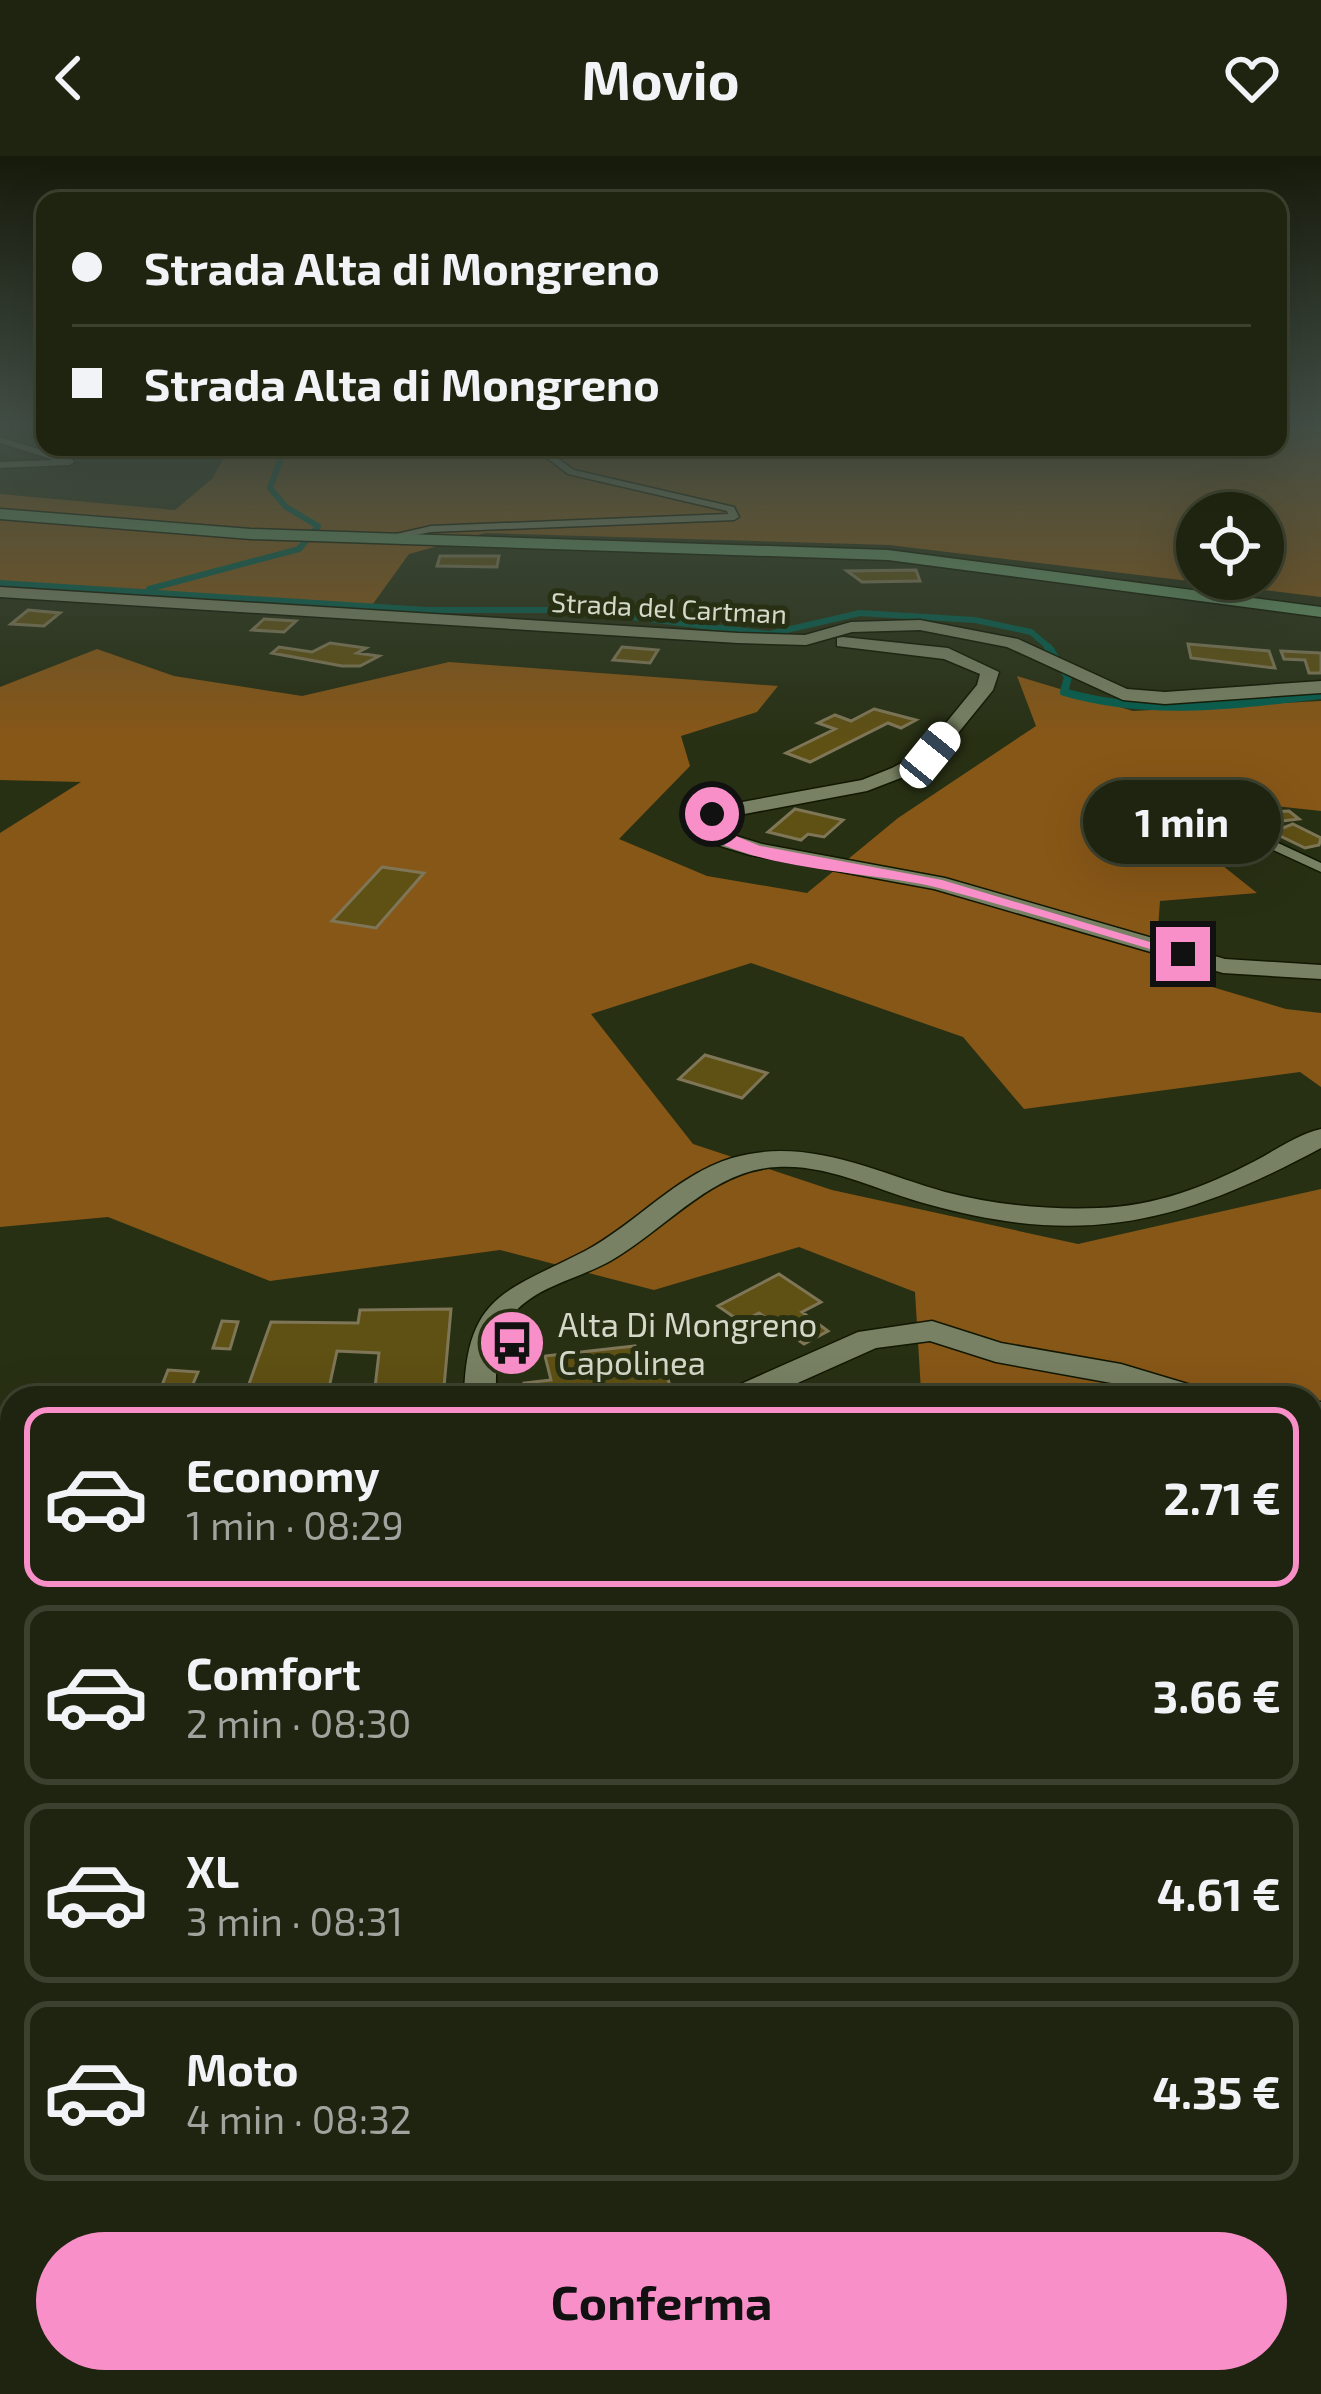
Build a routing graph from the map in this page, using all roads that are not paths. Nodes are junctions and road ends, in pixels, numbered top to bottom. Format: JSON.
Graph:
{"nodes":[{"id":1,"x":218,"y":531,"type":"edge"},
{"id":2,"x":418,"y":531,"type":"edge"},
{"id":3,"x":384,"y":538,"type":"junction"},
{"id":4,"x":0,"y":592,"type":"edge"},
{"id":5,"x":1321,"y":612,"type":"edge"},
{"id":6,"x":806,"y":640,"type":"junction"},
{"id":7,"x":1321,"y":687,"type":"edge"},
{"id":8,"x":1258,"y":838,"type":"dead end"},
{"id":9,"x":1321,"y":868,"type":"edge"},
{"id":10,"x":1321,"y":972,"type":"edge"},
{"id":11,"x":1321,"y":1137,"type":"edge"},
{"id":12,"x":480,"y":1386,"type":"edge"},
{"id":13,"x":763,"y":1386,"type":"edge"},
{"id":14,"x":1160,"y":1386,"type":"edge"}],
"edges":[{"from":1,"to":3,"type":"main road"},
{"from":2,"to":3,"type":"lane"},
{"from":3,"to":5,"type":"main road"},
{"from":4,"to":6,"type":"street","name":"Strada del Cartman"},
{"from":6,"to":7,"type":"street","name":"Strada del Cartman"},
{"from":6,"to":10,"type":"street"},
{"from":8,"to":9,"type":"lane"},
{"from":11,"to":12,"type":"street"},
{"from":13,"to":14,"type":"street"}]}
